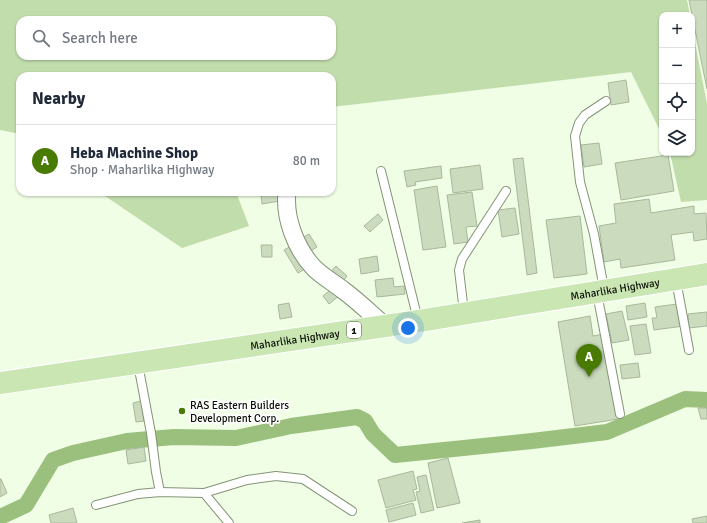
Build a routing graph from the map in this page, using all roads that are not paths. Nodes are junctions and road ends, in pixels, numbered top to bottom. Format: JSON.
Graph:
{"nodes":[{"id":1,"x":606,"y":101,"type":"dead end"},
{"id":2,"x":381,"y":171,"type":"dead end"},
{"id":3,"x":506,"y":191,"type":"dead end"},
{"id":4,"x":286,"y":196,"type":"edge"},
{"id":5,"x":707,"y":274,"type":"edge"},
{"id":6,"x":676,"y":279,"type":"junction"},
{"id":7,"x":601,"y":291,"type":"junction"},
{"id":8,"x":464,"y":314,"type":"junction"},
{"id":9,"x":419,"y":321,"type":"junction"},
{"id":10,"x":385,"y":326,"type":"junction"},
{"id":11,"x":689,"y":350,"type":"dead end"},
{"id":12,"x":138,"y":363,"type":"junction"},
{"id":13,"x":0,"y":382,"type":"edge"},
{"id":14,"x":620,"y":414,"type":"dead end"},
{"id":15,"x":160,"y":492,"type":"junction"},
{"id":16,"x":204,"y":493,"type":"junction"},
{"id":17,"x":96,"y":505,"type":"dead end"},
{"id":18,"x":352,"y":511,"type":"dead end"},
{"id":19,"x":229,"y":523,"type":"edge"}],
"edges":[{"from":1,"to":7,"type":"lane"},
{"from":2,"to":9,"type":"lane"},
{"from":3,"to":8,"type":"lane"},
{"from":4,"to":10,"type":"street"},
{"from":5,"to":6,"type":"highway","name":"Maharlika Highway","number":"1"},
{"from":6,"to":7,"type":"highway","name":"Maharlika Highway","number":"1"},
{"from":6,"to":11,"type":"lane"},
{"from":7,"to":8,"type":"highway","name":"Maharlika Highway","number":"1"},
{"from":7,"to":14,"type":"lane"},
{"from":8,"to":9,"type":"highway","name":"Maharlika Highway","number":"1"},
{"from":9,"to":10,"type":"highway","name":"Maharlika Highway","number":"1"},
{"from":10,"to":12,"type":"highway","name":"Maharlika Highway","number":"1"},
{"from":12,"to":13,"type":"highway","name":"Maharlika Highway","number":"1"},
{"from":12,"to":15,"type":"lane"},
{"from":15,"to":16,"type":"lane"},
{"from":15,"to":17,"type":"lane"},
{"from":16,"to":18,"type":"lane"},
{"from":16,"to":19,"type":"lane"}]}
